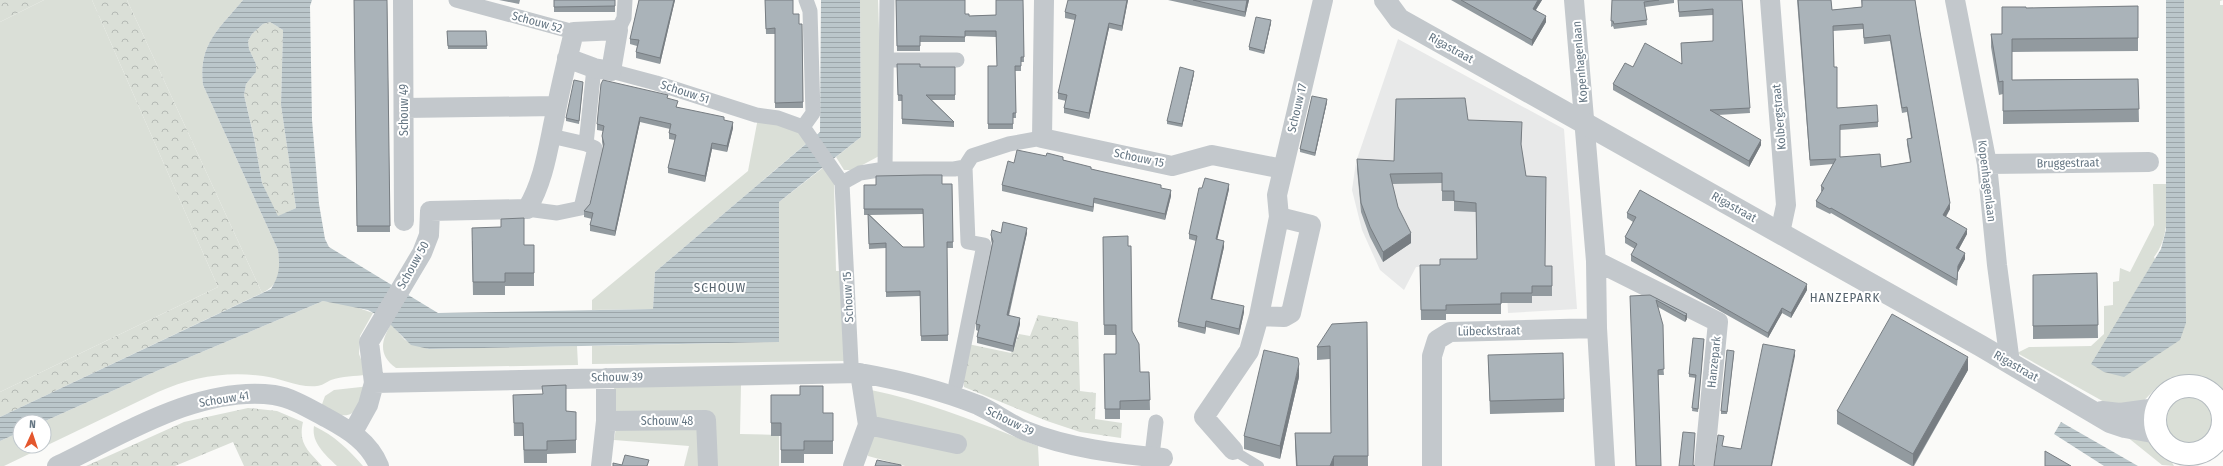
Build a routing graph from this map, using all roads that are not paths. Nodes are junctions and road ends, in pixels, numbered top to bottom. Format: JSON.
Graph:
{"nodes":[{"id":1,"x":403,"y":0,"type":"edge"},
{"id":2,"x":456,"y":0,"type":"edge"},
{"id":3,"x":626,"y":0,"type":"edge"},
{"id":4,"x":806,"y":0,"type":"edge"},
{"id":5,"x":886,"y":0,"type":"edge"},
{"id":6,"x":1044,"y":0,"type":"edge"},
{"id":7,"x":1323,"y":0,"type":"edge"},
{"id":8,"x":1385,"y":0,"type":"edge"},
{"id":9,"x":1574,"y":0,"type":"edge"},
{"id":10,"x":1770,"y":0,"type":"edge"},
{"id":11,"x":1955,"y":0,"type":"edge"},
{"id":12,"x":618,"y":30,"type":"junction"},
{"id":13,"x":574,"y":32,"type":"junction"},
{"id":14,"x":567,"y":58,"type":"junction"},
{"id":15,"x":887,"y":60,"type":"junction"},
{"id":16,"x":957,"y":60,"type":"dead end"},
{"id":17,"x":603,"y":70,"type":"junction"},
{"id":18,"x":556,"y":106,"type":"junction"},
{"id":19,"x":404,"y":108,"type":"junction"},
{"id":20,"x":1586,"y":124,"type":"junction"},
{"id":21,"x":806,"y":130,"type":"junction"},
{"id":22,"x":550,"y":136,"type":"junction"},
{"id":23,"x":1042,"y":138,"type":"junction"},
{"id":24,"x":586,"y":144,"type":"junction"},
{"id":25,"x":2149,"y":162,"type":"dead end"},
{"id":26,"x":1987,"y":164,"type":"junction"},
{"id":27,"x":965,"y":167,"type":"junction"},
{"id":28,"x":885,"y":169,"type":"junction"},
{"id":29,"x":1283,"y":169,"type":"junction"},
{"id":30,"x":839,"y":177,"type":"junction"},
{"id":31,"x":526,"y":209,"type":"junction"},
{"id":32,"x":1279,"y":217,"type":"junction"},
{"id":33,"x":404,"y":221,"type":"dead end"},
{"id":34,"x":1780,"y":233,"type":"junction"},
{"id":35,"x":1596,"y":261,"type":"junction"},
{"id":36,"x":1259,"y":316,"type":"junction"},
{"id":37,"x":1597,"y":328,"type":"junction"},
{"id":38,"x":2010,"y":363,"type":"junction"},
{"id":39,"x":856,"y":368,"type":"junction"},
{"id":40,"x":606,"y":378,"type":"junction"},
{"id":41,"x":374,"y":383,"type":"junction"},
{"id":42,"x":956,"y":384,"type":"dead end"},
{"id":43,"x":2222,"y":407,"type":"edge"},
{"id":44,"x":2088,"y":408,"type":"junction"},
{"id":45,"x":2157,"y":409,"type":"junction"},
{"id":46,"x":606,"y":421,"type":"junction"},
{"id":47,"x":1156,"y":422,"type":"dead end"},
{"id":48,"x":868,"y":425,"type":"junction"},
{"id":49,"x":353,"y":432,"type":"junction"},
{"id":50,"x":2158,"y":433,"type":"junction"},
{"id":51,"x":2221,"y":433,"type":"edge"},
{"id":52,"x":957,"y":444,"type":"dead end"},
{"id":53,"x":1233,"y":450,"type":"joint"},
{"id":54,"x":1158,"y":452,"type":"joint"},
{"id":55,"x":2204,"y":458,"type":"edge"},
{"id":56,"x":2179,"y":459,"type":"edge"},
{"id":57,"x":57,"y":466,"type":"edge"},
{"id":58,"x":379,"y":466,"type":"edge"},
{"id":59,"x":602,"y":466,"type":"edge"},
{"id":60,"x":708,"y":466,"type":"edge"},
{"id":61,"x":853,"y":466,"type":"edge"},
{"id":62,"x":1259,"y":466,"type":"edge"},
{"id":63,"x":1432,"y":466,"type":"edge"},
{"id":64,"x":1605,"y":466,"type":"edge"},
{"id":65,"x":1704,"y":466,"type":"edge"}],
"edges":[{"from":1,"to":19,"type":"street","name":"Schouw 49"},
{"from":2,"to":13,"type":"street","name":"Schouw 52"},
{"from":3,"to":12,"type":"street"},
{"from":4,"to":21,"type":"street"},
{"from":5,"to":15,"type":"street"},
{"from":6,"to":23,"type":"street"},
{"from":7,"to":29,"type":"street","name":"Schouw 17"},
{"from":8,"to":20,"type":"street","name":"Rigastraat"},
{"from":9,"to":20,"type":"street","name":"Kopenhagenlaan"},
{"from":10,"to":34,"type":"street","name":"Kolbergstraat"},
{"from":11,"to":26,"type":"street","name":"Kopenhagenlaan"},
{"from":12,"to":13,"type":"street","name":"Schouw 52"},
{"from":12,"to":17,"type":"street"},
{"from":13,"to":14,"type":"street"},
{"from":14,"to":17,"type":"street","name":"Schouw 51"},
{"from":14,"to":18,"type":"street"},
{"from":15,"to":16,"type":"street"},
{"from":15,"to":28,"type":"street"},
{"from":17,"to":21,"type":"street","name":"Schouw 51"},
{"from":17,"to":24,"type":"street"},
{"from":18,"to":19,"type":"street"},
{"from":18,"to":22,"type":"street"},
{"from":19,"to":33,"type":"street","name":"Schouw 49"},
{"from":20,"to":34,"type":"street","name":"Rigastraat"},
{"from":20,"to":35,"type":"street"},
{"from":21,"to":30,"type":"street"},
{"from":22,"to":24,"type":"street"},
{"from":22,"to":31,"type":"street"},
{"from":23,"to":27,"type":"street","name":"Schouw 15"},
{"from":23,"to":29,"type":"street","name":"Schouw 15"},
{"from":24,"to":31,"type":"street","name":"Schouw 50"},
{"from":25,"to":26,"type":"street","name":"Bruggestraat"},
{"from":26,"to":38,"type":"street","name":"Kopenhagenlaan"},
{"from":27,"to":28,"type":"street"},
{"from":27,"to":42,"type":"street"},
{"from":28,"to":30,"type":"street"},
{"from":29,"to":32,"type":"street","name":"Schouw 17"},
{"from":30,"to":39,"type":"street","name":"Schouw 15"},
{"from":31,"to":41,"type":"street","name":"Schouw 50"},
{"from":32,"to":36,"type":"street","name":"Schouw 17"},
{"from":32,"to":36,"type":"street"},
{"from":34,"to":38,"type":"street","name":"Rigastraat"},
{"from":35,"to":37,"type":"street"},
{"from":35,"to":65,"type":"street","name":"Hanzepark"},
{"from":36,"to":53,"type":"street","name":"Schouw 17"},
{"from":37,"to":63,"type":"street","name":"Lübeckstraat"},
{"from":37,"to":64,"type":"street"},
{"from":38,"to":44,"type":"street","name":"Rigastraat"},
{"from":39,"to":40,"type":"street","name":"Schouw 39"},
{"from":39,"to":48,"type":"street"},
{"from":39,"to":54,"type":"street","name":"Schouw 39"},
{"from":40,"to":41,"type":"street","name":"Schouw 39"},
{"from":40,"to":46,"type":"street"},
{"from":41,"to":49,"type":"street"},
{"from":43,"to":45,"type":"main road"},
{"from":43,"to":51,"type":"main road"},
{"from":44,"to":45,"type":"street","name":"Rigastraat"},
{"from":44,"to":50,"type":"street","name":"Rigastraat"},
{"from":45,"to":50,"type":"main road"},
{"from":46,"to":59,"type":"street"},
{"from":46,"to":60,"type":"street","name":"Schouw 48"},
{"from":47,"to":54,"type":"street"},
{"from":48,"to":52,"type":"street"},
{"from":48,"to":61,"type":"street"},
{"from":49,"to":57,"type":"street","name":"Schouw 41"},
{"from":49,"to":58,"type":"street","name":"Schouw 41"},
{"from":50,"to":56,"type":"main road"},
{"from":51,"to":55,"type":"main road"},
{"from":53,"to":62,"type":"lane","name":"Schouw 17"},
{"from":55,"to":56,"type":"main road"}]}
